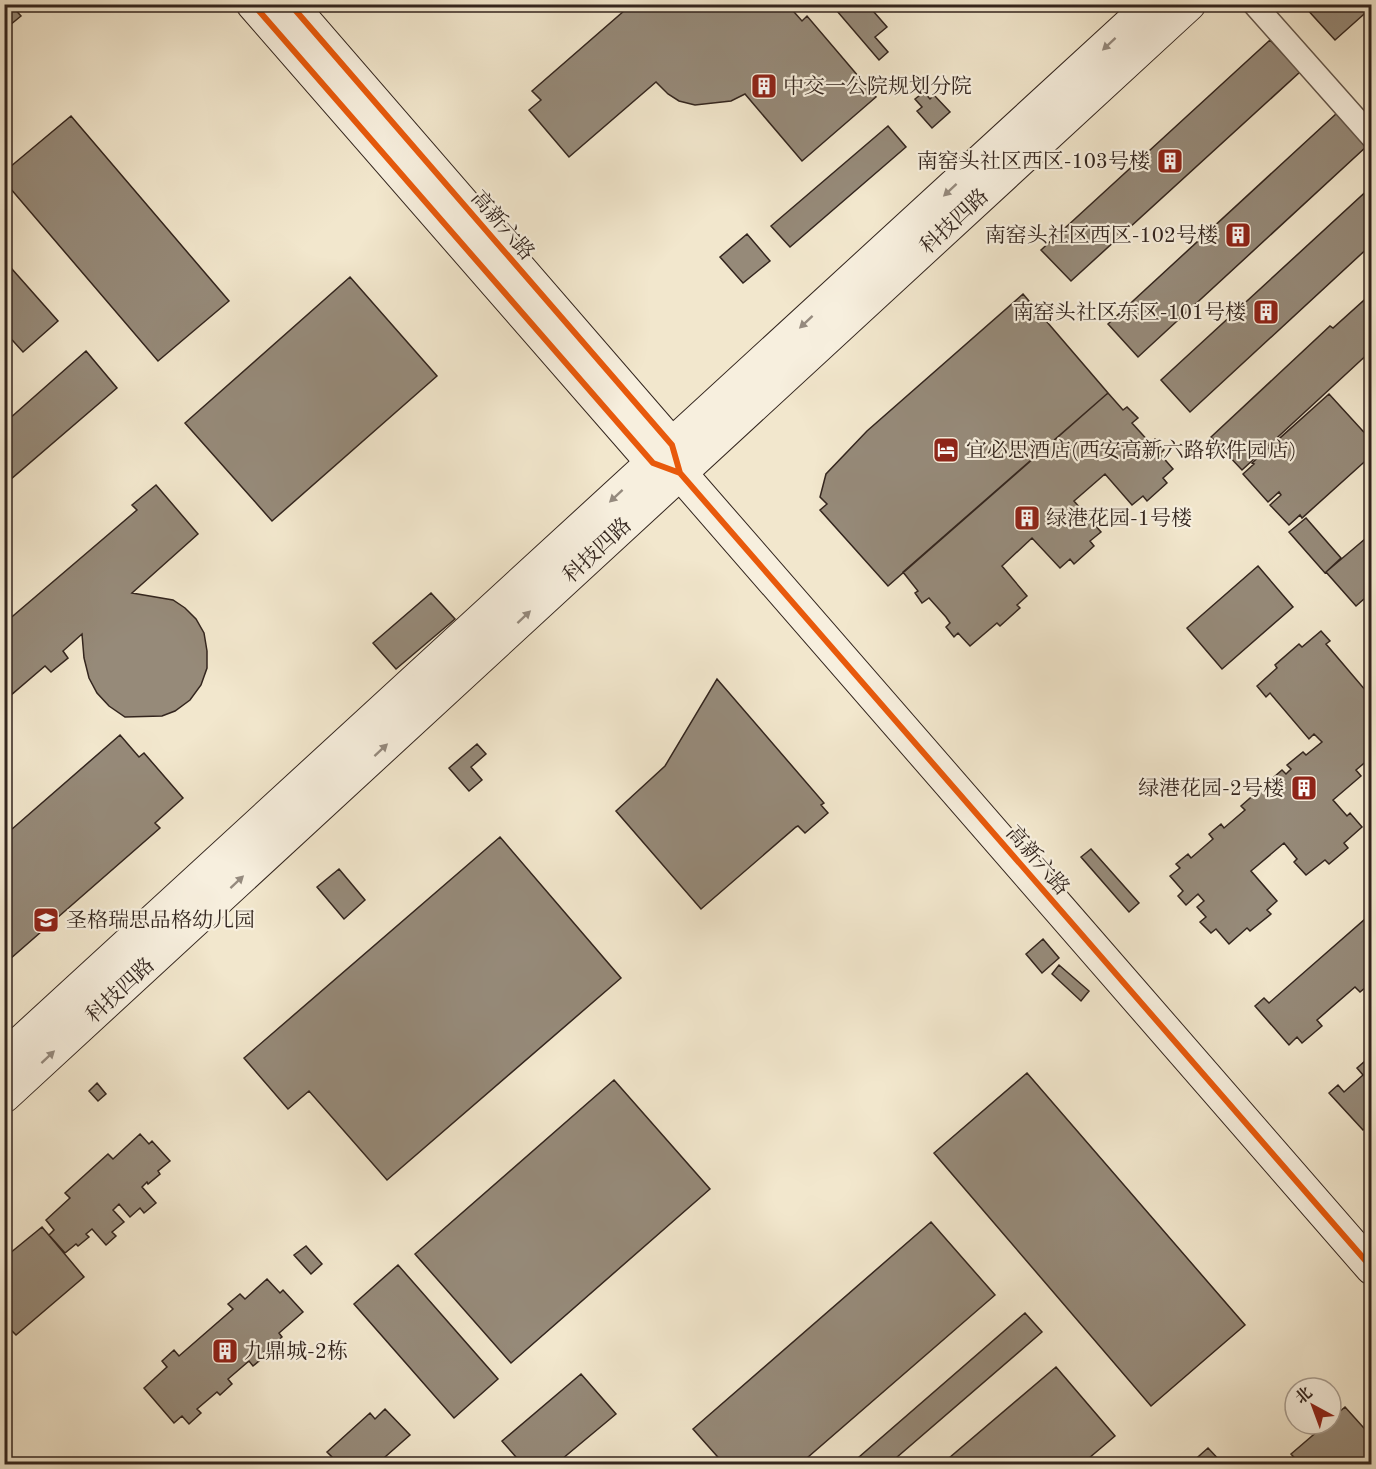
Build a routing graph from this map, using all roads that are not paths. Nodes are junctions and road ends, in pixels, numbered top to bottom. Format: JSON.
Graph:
{"nodes":[{"id":1,"x":253,"y":4,"type":"edge"},
{"id":2,"x":290,"y":4,"type":"edge"},
{"id":3,"x":1152,"y":4,"type":"edge"},
{"id":4,"x":1189,"y":4,"type":"edge"},
{"id":5,"x":1254,"y":4,"type":"edge"},
{"id":6,"x":1371,"y":137,"type":"edge"},
{"id":7,"x":668,"y":460,"type":"junction"},
{"id":8,"x":4,"y":1058,"type":"edge"},
{"id":9,"x":4,"y":1096,"type":"edge"},
{"id":10,"x":1371,"y":1268,"type":"edge"}],
"edges":[{"from":1,"to":7,"type":"street","name":"高新六路"},
{"from":2,"to":7,"type":"street","name":"高新六路"},
{"from":3,"to":7,"type":"street","name":"科技四路","one_way":true},
{"from":4,"to":7,"type":"street","name":"科技四路"},
{"from":5,"to":6,"type":"street"},
{"from":7,"to":8,"type":"street","name":"科技四路","one_way":true},
{"from":9,"to":7,"type":"street","name":"科技四路","one_way":true},
{"from":7,"to":10,"type":"street","name":"高新六路"}]}
